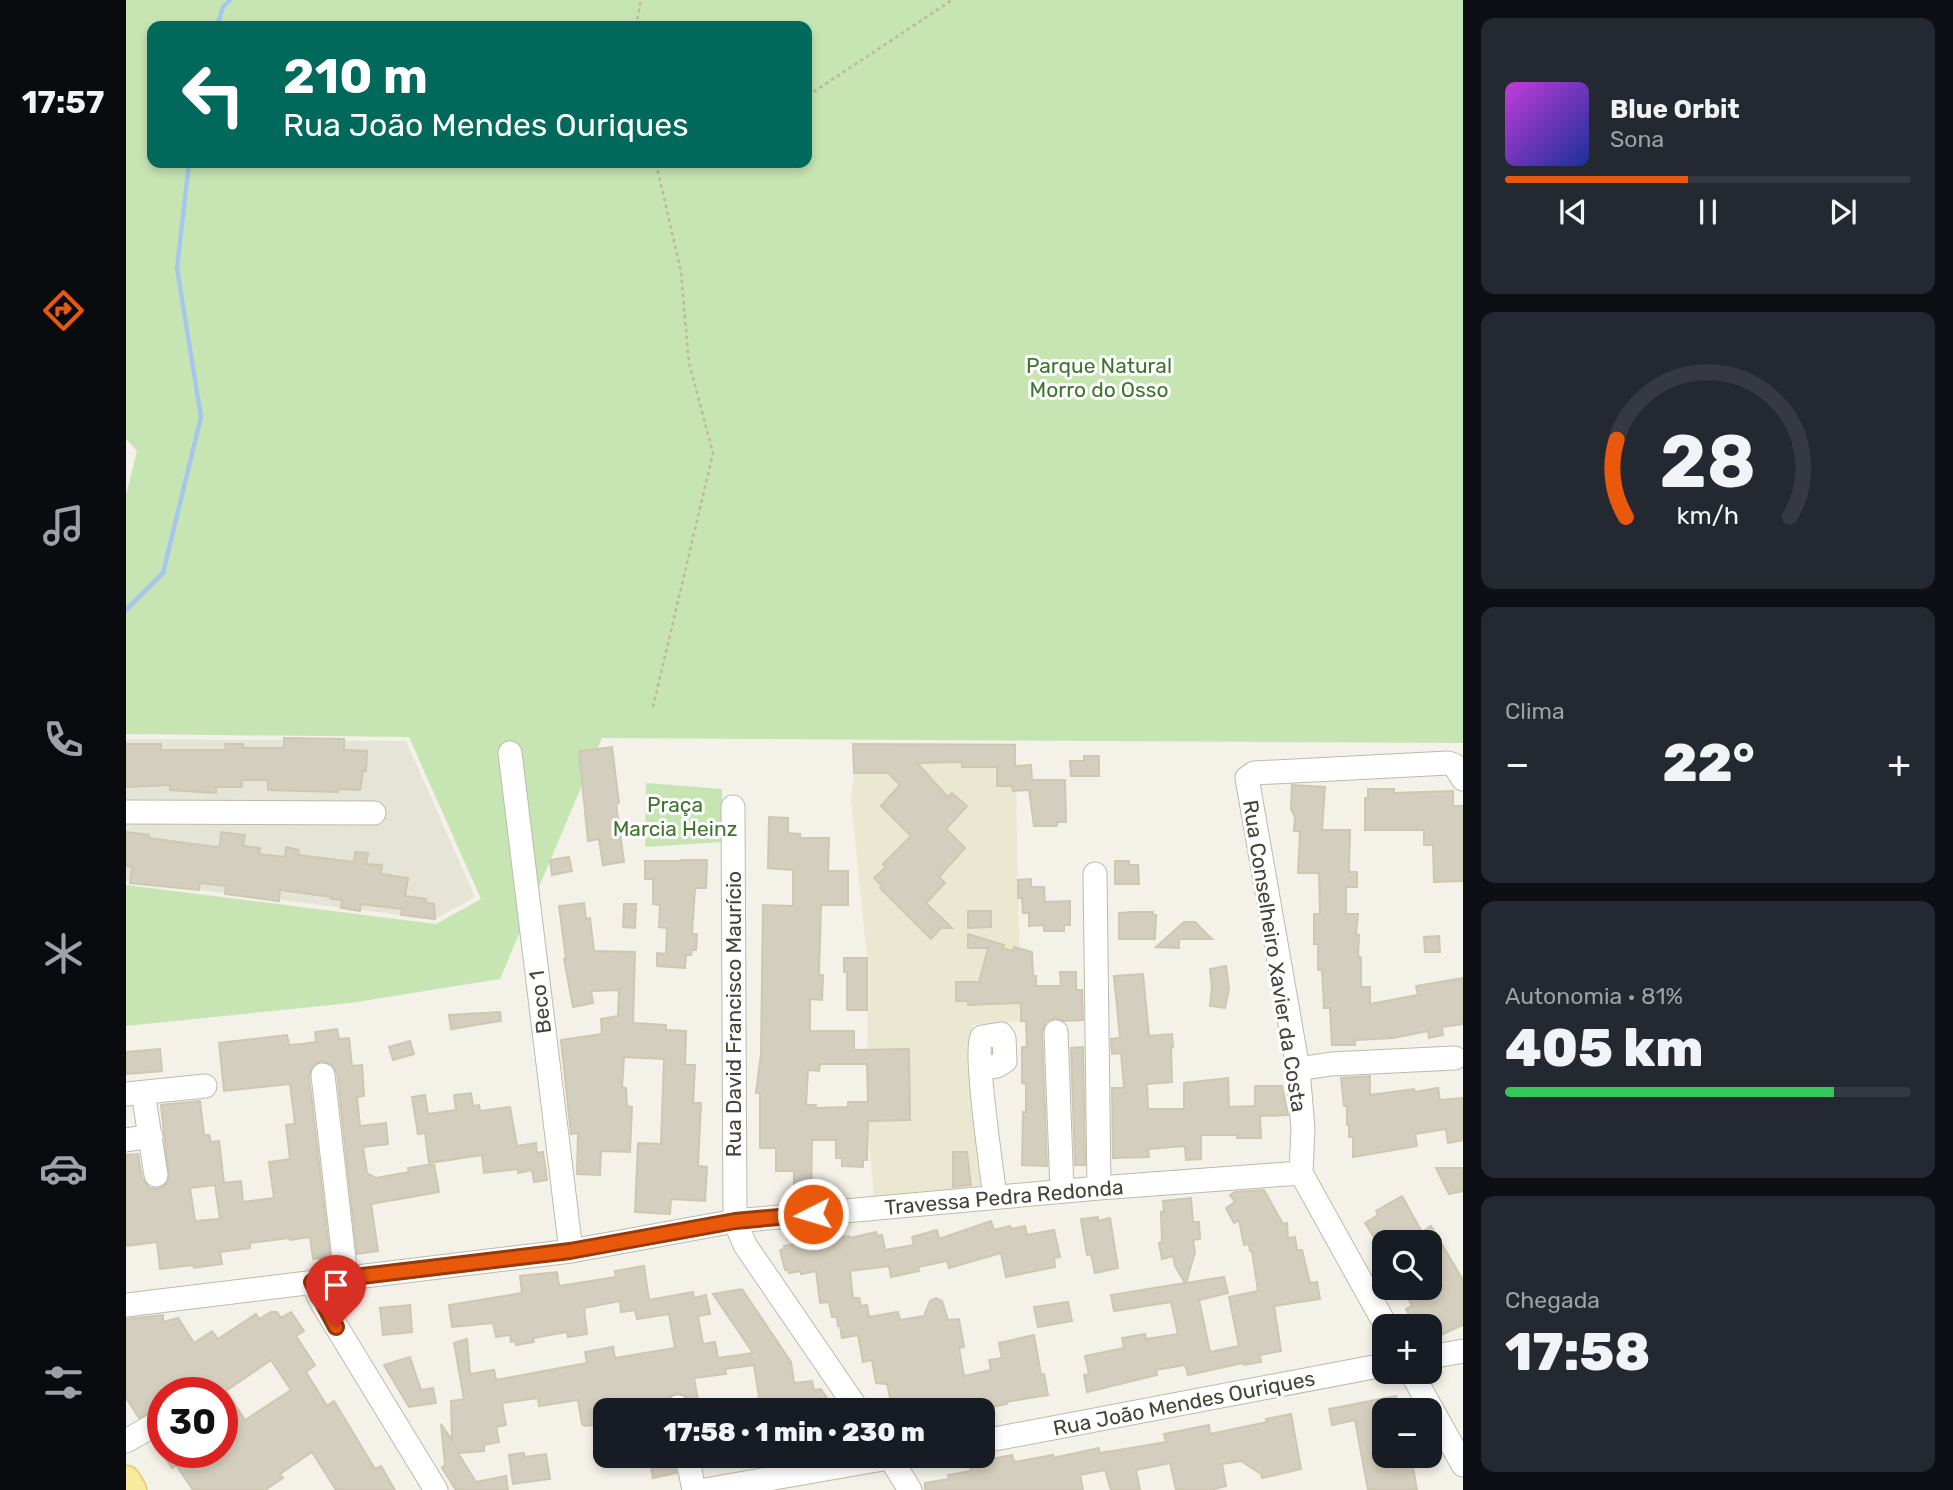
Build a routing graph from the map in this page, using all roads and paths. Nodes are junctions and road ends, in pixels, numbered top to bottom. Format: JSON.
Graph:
{"nodes":[{"id":1,"x":640,"y":0,"type":"edge"},
{"id":2,"x":952,"y":0,"type":"edge"},
{"id":3,"x":637,"y":21,"type":"edge"},
{"id":4,"x":812,"y":93,"type":"edge"},
{"id":5,"x":657,"y":168,"type":"edge"},
{"id":6,"x":653,"y":707,"type":"dead end"},
{"id":7,"x":510,"y":753,"type":"dead end"},
{"id":8,"x":1463,"y":779,"type":"edge"},
{"id":9,"x":733,"y":807,"type":"dead end"},
{"id":10,"x":126,"y":812,"type":"edge"},
{"id":11,"x":374,"y":813,"type":"dead end"},
{"id":12,"x":1095,"y":874,"type":"dead end"},
{"id":13,"x":1056,"y":1032,"type":"dead end"},
{"id":14,"x":1455,"y":1058,"type":"dead end"},
{"id":15,"x":981,"y":1068,"type":"dead end"},
{"id":16,"x":1298,"y":1069,"type":"junction"},
{"id":17,"x":323,"y":1075,"type":"dead end"},
{"id":18,"x":205,"y":1086,"type":"dead end"},
{"id":19,"x":136,"y":1100,"type":"edge"},
{"id":20,"x":151,"y":1136,"type":"junction"},
{"id":21,"x":126,"y":1140,"type":"edge"},
{"id":22,"x":1301,"y":1173,"type":"junction"},
{"id":23,"x":156,"y":1175,"type":"dead end"},
{"id":24,"x":1099,"y":1188,"type":"junction"},
{"id":25,"x":1062,"y":1191,"type":"junction"},
{"id":26,"x":995,"y":1197,"type":"junction"},
{"id":27,"x":735,"y":1221,"type":"junction"},
{"id":28,"x":570,"y":1251,"type":"junction"},
{"id":29,"x":346,"y":1277,"type":"junction"},
{"id":30,"x":312,"y":1282,"type":"junction"},
{"id":31,"x":126,"y":1305,"type":"edge"},
{"id":32,"x":1379,"y":1314,"type":"edge"},
{"id":33,"x":1463,"y":1351,"type":"edge"},
{"id":34,"x":1442,"y":1355,"type":"edge"},
{"id":35,"x":1372,"y":1368,"type":"edge"},
{"id":36,"x":1418,"y":1384,"type":"edge"},
{"id":37,"x":850,"y":1398,"type":"edge"},
{"id":38,"x":147,"y":1429,"type":"edge"},
{"id":39,"x":995,"y":1439,"type":"edge"},
{"id":40,"x":126,"y":1441,"type":"edge"},
{"id":41,"x":1463,"y":1465,"type":"edge"},
{"id":42,"x":689,"y":1468,"type":"edge"},
{"id":43,"x":830,"y":1468,"type":"edge"},
{"id":44,"x":899,"y":1468,"type":"edge"},
{"id":45,"x":126,"y":1480,"type":"edge"},
{"id":46,"x":132,"y":1490,"type":"edge"},
{"id":47,"x":436,"y":1490,"type":"edge"},
{"id":48,"x":694,"y":1490,"type":"edge"},
{"id":49,"x":705,"y":1490,"type":"edge"},
{"id":50,"x":910,"y":1490,"type":"edge"}],
"edges":[{"from":1,"to":3,"type":"path"},
{"from":2,"to":4,"type":"path"},
{"from":5,"to":6,"type":"path"},
{"from":7,"to":28,"type":"street","name":"Beco 1"},
{"from":8,"to":16,"type":"street","name":"Rua Conselheiro Xavier da Costa"},
{"from":9,"to":27,"type":"street","name":"Rua David Francisco Maurício"},
{"from":10,"to":11,"type":"street"},
{"from":12,"to":24,"type":"street"},
{"from":13,"to":25,"type":"street"},
{"from":14,"to":16,"type":"street"},
{"from":15,"to":26,"type":"street"},
{"from":16,"to":22,"type":"street","name":"Rua Conselheiro Xavier da Costa"},
{"from":17,"to":29,"type":"street"},
{"from":18,"to":19,"type":"street"},
{"from":19,"to":20,"type":"street"},
{"from":20,"to":21,"type":"street"},
{"from":20,"to":23,"type":"street"},
{"from":22,"to":24,"type":"street","name":"Travessa Pedra Redonda"},
{"from":22,"to":32,"type":"street"},
{"from":24,"to":25,"type":"street","name":"Travessa Pedra Redonda"},
{"from":25,"to":26,"type":"street","name":"Travessa Pedra Redonda"},
{"from":26,"to":27,"type":"street","name":"Travessa Pedra Redonda"},
{"from":27,"to":28,"type":"street","name":"Travessa Pedra Redonda"},
{"from":27,"to":37,"type":"street"},
{"from":28,"to":29,"type":"street","name":"Travessa Pedra Redonda"},
{"from":29,"to":30,"type":"street","name":"Travessa Pedra Redonda"},
{"from":30,"to":31,"type":"street","name":"Travessa Pedra Redonda"},
{"from":30,"to":47,"type":"street"},
{"from":33,"to":34,"type":"street"},
{"from":35,"to":39,"type":"street","name":"Rua João Mendes Ouriques"},
{"from":36,"to":41,"type":"street"},
{"from":38,"to":40,"type":"street"},
{"from":42,"to":48,"type":"street"},
{"from":43,"to":49,"type":"street"},
{"from":44,"to":50,"type":"street"},
{"from":45,"to":46,"type":"main road"}]}
